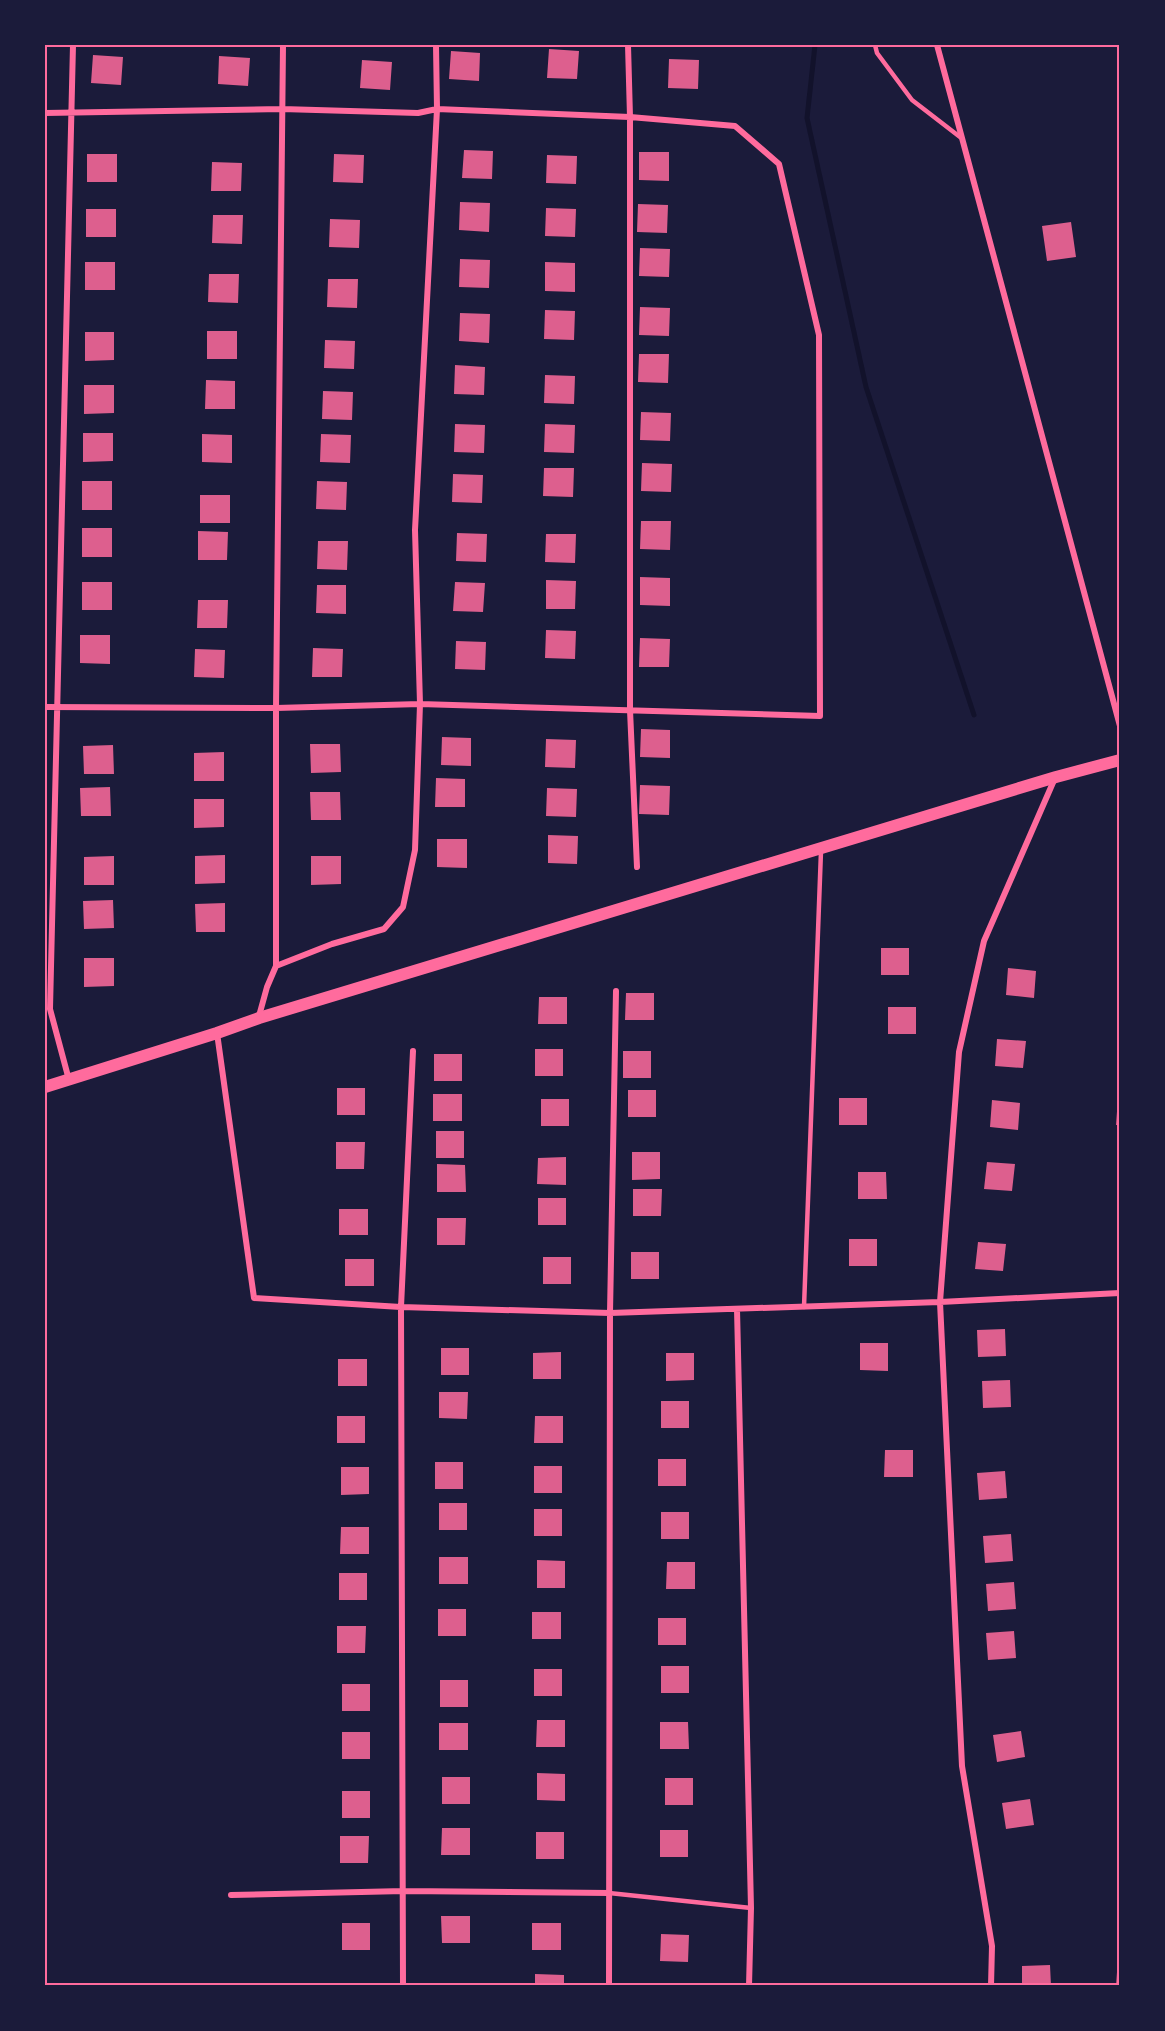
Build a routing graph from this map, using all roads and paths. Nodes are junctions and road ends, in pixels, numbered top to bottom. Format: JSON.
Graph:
{"nodes":[{"id":1,"x":73,"y":45,"type":"edge"},
{"id":2,"x":283,"y":45,"type":"edge"},
{"id":3,"x":436,"y":45,"type":"edge"},
{"id":4,"x":628,"y":45,"type":"edge"},
{"id":5,"x":875,"y":45,"type":"edge"},
{"id":6,"x":937,"y":45,"type":"edge"},
{"id":7,"x":282,"y":109,"type":"junction"},
{"id":8,"x":437,"y":109,"type":"junction"},
{"id":9,"x":72,"y":112,"type":"junction"},
{"id":10,"x":45,"y":113,"type":"edge"},
{"id":11,"x":630,"y":117,"type":"junction"},
{"id":12,"x":960,"y":137,"type":"junction"},
{"id":13,"x":420,"y":704,"type":"junction"},
{"id":14,"x":57,"y":706,"type":"junction"},
{"id":15,"x":45,"y":707,"type":"edge"},
{"id":16,"x":276,"y":708,"type":"junction"},
{"id":17,"x":630,"y":710,"type":"junction"},
{"id":18,"x":1120,"y":726,"type":"edge"},
{"id":19,"x":1120,"y":760,"type":"edge"},
{"id":20,"x":1056,"y":777,"type":"junction"},
{"id":21,"x":821,"y":848,"type":"junction"},
{"id":22,"x":637,"y":867,"type":"dead end"},
{"id":23,"x":276,"y":966,"type":"junction"},
{"id":24,"x":616,"y":991,"type":"dead end"},
{"id":25,"x":259,"y":1018,"type":"junction"},
{"id":26,"x":217,"y":1033,"type":"junction"},
{"id":27,"x":413,"y":1052,"type":"dead end"},
{"id":28,"x":69,"y":1080,"type":"junction"},
{"id":29,"x":45,"y":1087,"type":"edge"},
{"id":30,"x":1120,"y":1293,"type":"edge"},
{"id":31,"x":940,"y":1302,"type":"junction"},
{"id":32,"x":804,"y":1306,"type":"junction"},
{"id":33,"x":401,"y":1307,"type":"junction"},
{"id":34,"x":737,"y":1309,"type":"junction"},
{"id":35,"x":610,"y":1313,"type":"junction"},
{"id":36,"x":404,"y":1892,"type":"junction"},
{"id":37,"x":609,"y":1893,"type":"junction"},
{"id":38,"x":231,"y":1895,"type":"dead end"},
{"id":39,"x":751,"y":1908,"type":"junction"},
{"id":40,"x":403,"y":1986,"type":"edge"},
{"id":41,"x":609,"y":1986,"type":"edge"},
{"id":42,"x":749,"y":1986,"type":"edge"},
{"id":43,"x":991,"y":1986,"type":"edge"}],
"edges":[{"from":1,"to":9,"type":"street"},
{"from":2,"to":7,"type":"street"},
{"from":3,"to":8,"type":"street"},
{"from":4,"to":11,"type":"street"},
{"from":5,"to":12,"type":"lane"},
{"from":6,"to":12,"type":"street"},
{"from":7,"to":8,"type":"street"},
{"from":7,"to":9,"type":"street"},
{"from":7,"to":16,"type":"street"},
{"from":8,"to":11,"type":"street"},
{"from":8,"to":13,"type":"street"},
{"from":9,"to":10,"type":"street"},
{"from":9,"to":14,"type":"street"},
{"from":11,"to":17,"type":"street"},
{"from":11,"to":17,"type":"street"},
{"from":12,"to":18,"type":"street"},
{"from":13,"to":16,"type":"street"},
{"from":13,"to":17,"type":"street"},
{"from":13,"to":23,"type":"street"},
{"from":14,"to":15,"type":"street"},
{"from":14,"to":16,"type":"street"},
{"from":14,"to":28,"type":"street"},
{"from":16,"to":23,"type":"street"},
{"from":17,"to":22,"type":"street"},
{"from":19,"to":20,"type":"main road"},
{"from":20,"to":21,"type":"main road"},
{"from":20,"to":31,"type":"street"},
{"from":21,"to":25,"type":"main road"},
{"from":21,"to":32,"type":"lane"},
{"from":23,"to":25,"type":"street"},
{"from":24,"to":35,"type":"street"},
{"from":25,"to":26,"type":"main road"},
{"from":26,"to":28,"type":"main road"},
{"from":26,"to":33,"type":"street"},
{"from":27,"to":33,"type":"street"},
{"from":28,"to":29,"type":"main road"},
{"from":30,"to":31,"type":"street"},
{"from":31,"to":32,"type":"street"},
{"from":31,"to":43,"type":"street"},
{"from":32,"to":34,"type":"street"},
{"from":33,"to":35,"type":"street"},
{"from":33,"to":36,"type":"street"},
{"from":34,"to":35,"type":"street"},
{"from":34,"to":39,"type":"street"},
{"from":35,"to":37,"type":"street"},
{"from":36,"to":37,"type":"street"},
{"from":36,"to":38,"type":"street"},
{"from":36,"to":40,"type":"street"},
{"from":37,"to":39,"type":"lane"},
{"from":37,"to":41,"type":"street"},
{"from":39,"to":42,"type":"street"}]}
